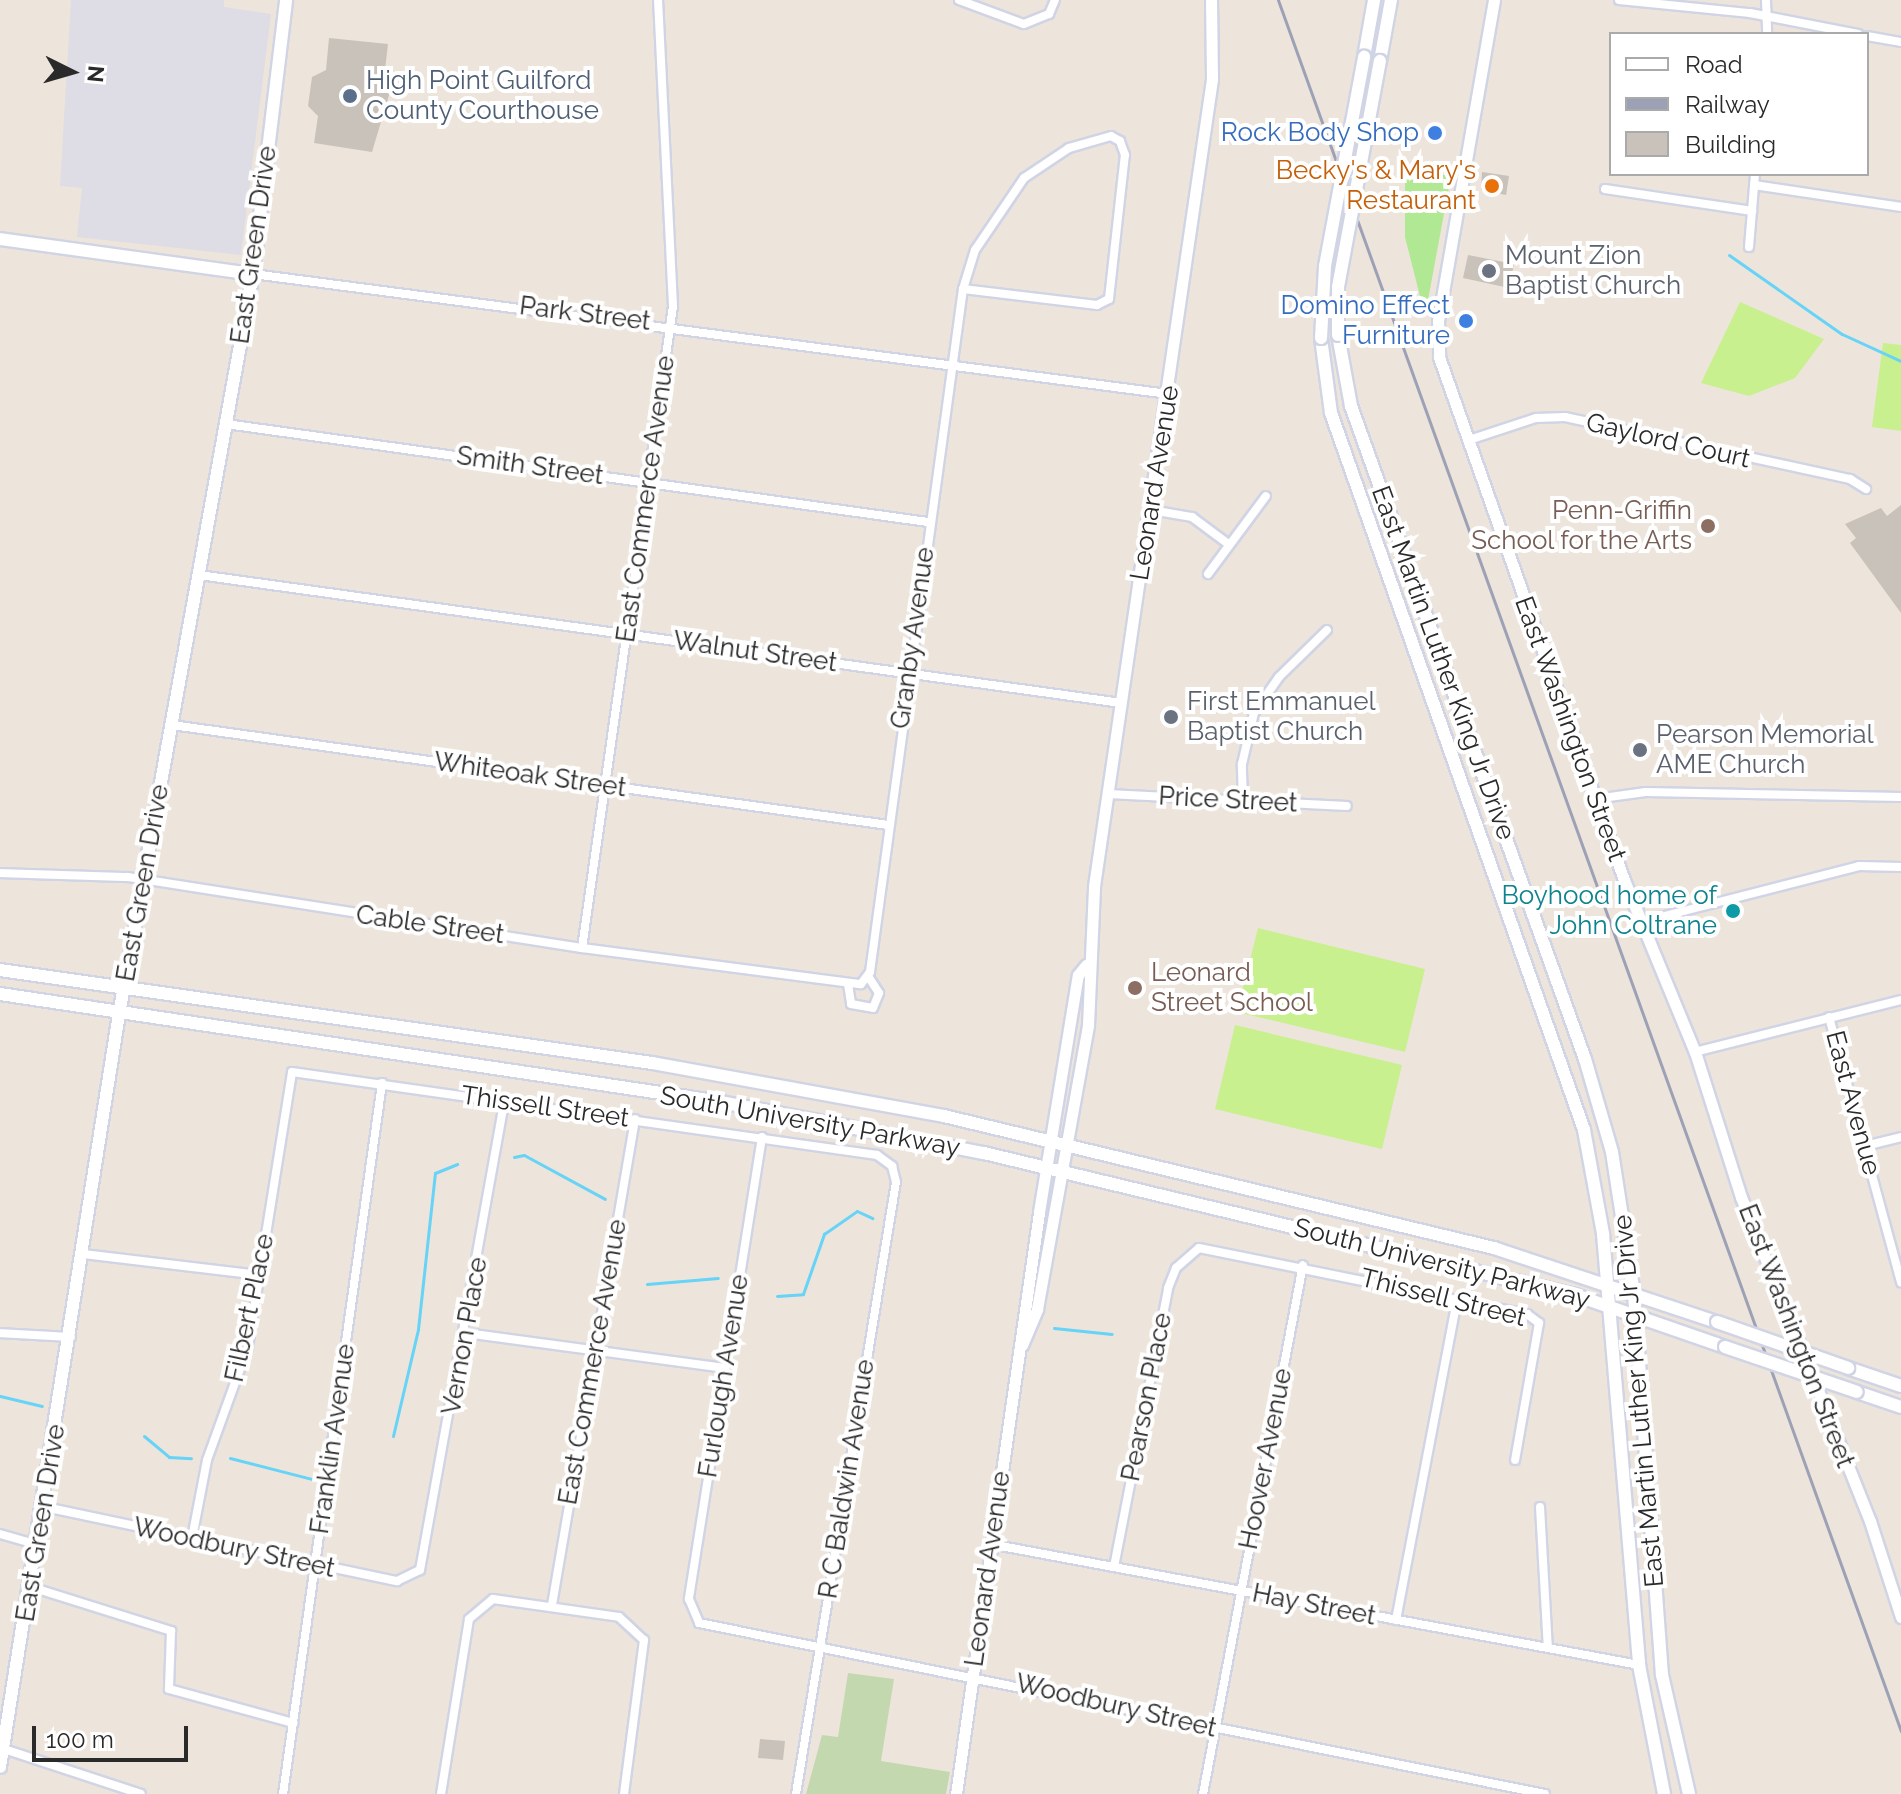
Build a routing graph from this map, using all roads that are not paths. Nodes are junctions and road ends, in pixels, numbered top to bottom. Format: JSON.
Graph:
{"nodes":[{"id":1,"x":286,"y":0,"type":"edge"},
{"id":2,"x":658,"y":0,"type":"edge"},
{"id":3,"x":959,"y":0,"type":"edge"},
{"id":4,"x":1055,"y":0,"type":"edge"},
{"id":5,"x":1211,"y":0,"type":"edge"},
{"id":6,"x":1374,"y":0,"type":"edge"},
{"id":7,"x":1391,"y":0,"type":"edge"},
{"id":8,"x":1494,"y":0,"type":"edge"},
{"id":9,"x":1619,"y":0,"type":"edge"},
{"id":10,"x":1766,"y":0,"type":"edge"},
{"id":11,"x":1765,"y":17,"type":"junction"},
{"id":12,"x":1767,"y":32,"type":"edge"},
{"id":13,"x":1847,"y":32,"type":"edge"},
{"id":14,"x":1869,"y":36,"type":"edge"},
{"id":15,"x":1901,"y":42,"type":"edge"},
{"id":16,"x":1755,"y":176,"type":"edge"},
{"id":17,"x":1754,"y":185,"type":"junction"},
{"id":18,"x":1605,"y":189,"type":"dead end"},
{"id":19,"x":1901,"y":207,"type":"edge"},
{"id":20,"x":1752,"y":211,"type":"junction"},
{"id":21,"x":0,"y":239,"type":"edge"},
{"id":22,"x":1749,"y":247,"type":"dead end"},
{"id":23,"x":253,"y":274,"type":"junction"},
{"id":24,"x":963,"y":289,"type":"junction"},
{"id":25,"x":671,"y":325,"type":"junction"},
{"id":26,"x":952,"y":363,"type":"junction"},
{"id":27,"x":1169,"y":394,"type":"junction"},
{"id":28,"x":226,"y":424,"type":"junction"},
{"id":29,"x":1469,"y":440,"type":"junction"},
{"id":30,"x":648,"y":483,"type":"junction"},
{"id":31,"x":1866,"y":489,"type":"dead end"},
{"id":32,"x":1266,"y":496,"type":"dead end"},
{"id":33,"x":1151,"y":510,"type":"junction"},
{"id":34,"x":928,"y":522,"type":"junction"},
{"id":35,"x":1227,"y":543,"type":"junction"},
{"id":36,"x":1208,"y":574,"type":"dead end"},
{"id":37,"x":199,"y":575,"type":"junction"},
{"id":38,"x":1327,"y":630,"type":"dead end"},
{"id":39,"x":627,"y":634,"type":"junction"},
{"id":40,"x":908,"y":674,"type":"junction"},
{"id":41,"x":1122,"y":703,"type":"junction"},
{"id":42,"x":172,"y":725,"type":"junction"},
{"id":43,"x":605,"y":785,"type":"junction"},
{"id":44,"x":1108,"y":794,"type":"junction"},
{"id":45,"x":1901,"y":797,"type":"edge"},
{"id":46,"x":1595,"y":799,"type":"junction"},
{"id":47,"x":1243,"y":800,"type":"junction"},
{"id":48,"x":1347,"y":806,"type":"dead end"},
{"id":49,"x":888,"y":825,"type":"junction"},
{"id":50,"x":1901,"y":867,"type":"edge"},
{"id":51,"x":0,"y":873,"type":"edge"},
{"id":52,"x":144,"y":881,"type":"junction"},
{"id":53,"x":1641,"y":922,"type":"junction"},
{"id":54,"x":582,"y":948,"type":"junction"},
{"id":55,"x":1086,"y":965,"type":"junction"},
{"id":56,"x":0,"y":970,"type":"edge"},
{"id":57,"x":864,"y":980,"type":"junction"},
{"id":58,"x":848,"y":984,"type":"junction"},
{"id":59,"x":124,"y":986,"type":"junction"},
{"id":60,"x":0,"y":994,"type":"edge"},
{"id":61,"x":1901,"y":1000,"type":"edge"},
{"id":62,"x":119,"y":1014,"type":"junction"},
{"id":63,"x":1829,"y":1017,"type":"junction"},
{"id":64,"x":1695,"y":1052,"type":"junction"},
{"id":65,"x":290,"y":1074,"type":"joint"},
{"id":66,"x":382,"y":1083,"type":"junction"},
{"id":67,"x":504,"y":1101,"type":"junction"},
{"id":68,"x":635,"y":1119,"type":"junction"},
{"id":69,"x":762,"y":1137,"type":"junction"},
{"id":70,"x":1901,"y":1137,"type":"edge"},
{"id":71,"x":1051,"y":1142,"type":"junction"},
{"id":72,"x":1865,"y":1146,"type":"junction"},
{"id":73,"x":1069,"y":1147,"type":"junction"},
{"id":74,"x":892,"y":1166,"type":"joint"},
{"id":75,"x":1047,"y":1167,"type":"junction"},
{"id":76,"x":1062,"y":1170,"type":"junction"},
{"id":77,"x":1210,"y":1247,"type":"joint"},
{"id":78,"x":83,"y":1254,"type":"junction"},
{"id":79,"x":1303,"y":1265,"type":"junction"},
{"id":80,"x":260,"y":1275,"type":"junction"},
{"id":81,"x":1901,"y":1282,"type":"edge"},
{"id":82,"x":1606,"y":1284,"type":"junction"},
{"id":83,"x":1634,"y":1294,"type":"junction"},
{"id":84,"x":1457,"y":1299,"type":"junction"},
{"id":85,"x":1608,"y":1307,"type":"junction"},
{"id":86,"x":1635,"y":1316,"type":"junction"},
{"id":87,"x":0,"y":1333,"type":"edge"},
{"id":88,"x":466,"y":1333,"type":"junction"},
{"id":89,"x":71,"y":1337,"type":"junction"},
{"id":90,"x":1022,"y":1345,"type":"junction"},
{"id":91,"x":596,"y":1350,"type":"junction"},
{"id":92,"x":725,"y":1368,"type":"junction"},
{"id":93,"x":1901,"y":1386,"type":"edge"},
{"id":94,"x":1901,"y":1407,"type":"edge"},
{"id":95,"x":1515,"y":1460,"type":"dead end"},
{"id":96,"x":45,"y":1507,"type":"junction"},
{"id":97,"x":1540,"y":1507,"type":"dead end"},
{"id":98,"x":0,"y":1534,"type":"edge"},
{"id":99,"x":192,"y":1538,"type":"junction"},
{"id":100,"x":990,"y":1544,"type":"junction"},
{"id":101,"x":39,"y":1546,"type":"junction"},
{"id":102,"x":316,"y":1566,"type":"junction"},
{"id":103,"x":1114,"y":1567,"type":"junction"},
{"id":104,"x":420,"y":1570,"type":"joint"},
{"id":105,"x":31,"y":1587,"type":"junction"},
{"id":106,"x":1241,"y":1591,"type":"junction"},
{"id":107,"x":552,"y":1605,"type":"junction"},
{"id":108,"x":691,"y":1614,"type":"joint"},
{"id":109,"x":1901,"y":1617,"type":"edge"},
{"id":110,"x":1396,"y":1620,"type":"junction"},
{"id":111,"x":819,"y":1646,"type":"junction"},
{"id":112,"x":1548,"y":1648,"type":"junction"},
{"id":113,"x":1639,"y":1665,"type":"junction"},
{"id":114,"x":973,"y":1674,"type":"junction"},
{"id":115,"x":293,"y":1723,"type":"junction"},
{"id":116,"x":1216,"y":1729,"type":"junction"},
{"id":117,"x":2,"y":1748,"type":"edge"},
{"id":118,"x":0,"y":1767,"type":"edge"},
{"id":119,"x":141,"y":1794,"type":"edge"},
{"id":120,"x":283,"y":1794,"type":"edge"},
{"id":121,"x":441,"y":1794,"type":"edge"},
{"id":122,"x":624,"y":1794,"type":"edge"},
{"id":123,"x":796,"y":1794,"type":"edge"},
{"id":124,"x":956,"y":1794,"type":"edge"},
{"id":125,"x":1203,"y":1794,"type":"edge"},
{"id":126,"x":1545,"y":1794,"type":"edge"},
{"id":127,"x":1664,"y":1794,"type":"edge"},
{"id":128,"x":1689,"y":1794,"type":"edge"}],
"edges":[{"from":1,"to":23,"type":"main road","name":"East Green Drive"},
{"from":2,"to":25,"type":"street","name":"East Commerce Avenue"},
{"from":3,"to":4,"type":"street"},
{"from":5,"to":27,"type":"street","name":"Leonard Avenue"},
{"from":6,"to":82,"type":"main road","name":"East Martin Luther King Jr Drive","bridge":true},
{"from":7,"to":83,"type":"main road","name":"East Martin Luther King Jr Drive","bridge":true},
{"from":8,"to":29,"type":"street","name":"East Washington Street"},
{"from":9,"to":11,"type":"street"},
{"from":10,"to":11,"type":"street"},
{"from":11,"to":12,"type":"street"},
{"from":11,"to":13,"type":"street"},
{"from":14,"to":15,"type":"street"},
{"from":16,"to":17,"type":"street"},
{"from":17,"to":19,"type":"street"},
{"from":17,"to":20,"type":"street"},
{"from":18,"to":20,"type":"street"},
{"from":20,"to":22,"type":"street"},
{"from":21,"to":23,"type":"main road","name":"Park Street"},
{"from":23,"to":25,"type":"street","name":"Park Street"},
{"from":23,"to":28,"type":"main road","name":"East Green Drive"},
{"from":24,"to":24,"type":"street","name":"Granby Avenue"},
{"from":24,"to":26,"type":"street","name":"Granby Avenue"},
{"from":25,"to":26,"type":"street","name":"Park Street"},
{"from":25,"to":30,"type":"street","name":"East Commerce Avenue"},
{"from":26,"to":27,"type":"street","name":"Park Street"},
{"from":26,"to":34,"type":"street","name":"Granby Avenue"},
{"from":27,"to":33,"type":"street","name":"Leonard Avenue"},
{"from":28,"to":30,"type":"street","name":"Smith Street"},
{"from":28,"to":37,"type":"main road","name":"East Green Drive"},
{"from":29,"to":31,"type":"street","name":"Gaylord Court"},
{"from":29,"to":46,"type":"street","name":"East Washington Street"},
{"from":30,"to":34,"type":"street","name":"Smith Street"},
{"from":30,"to":39,"type":"street","name":"East Commerce Avenue"},
{"from":32,"to":35,"type":"street"},
{"from":33,"to":35,"type":"street"},
{"from":33,"to":41,"type":"street","name":"Leonard Avenue"},
{"from":34,"to":40,"type":"street","name":"Granby Avenue"},
{"from":35,"to":36,"type":"street"},
{"from":37,"to":39,"type":"street","name":"Walnut Street"},
{"from":37,"to":42,"type":"main road","name":"East Green Drive"},
{"from":38,"to":47,"type":"street"},
{"from":39,"to":40,"type":"street","name":"Walnut Street"},
{"from":39,"to":43,"type":"street","name":"East Commerce Avenue"},
{"from":40,"to":41,"type":"street","name":"Walnut Street"},
{"from":40,"to":49,"type":"street","name":"Granby Avenue"},
{"from":41,"to":44,"type":"street","name":"Leonard Avenue"},
{"from":42,"to":43,"type":"street","name":"Whiteoak Street"},
{"from":42,"to":52,"type":"main road","name":"East Green Drive"},
{"from":43,"to":49,"type":"street","name":"Whiteoak Street"},
{"from":43,"to":54,"type":"street","name":"East Commerce Avenue"},
{"from":44,"to":47,"type":"street","name":"Price Street"},
{"from":44,"to":55,"type":"street","name":"Leonard Avenue"},
{"from":45,"to":46,"type":"street"},
{"from":46,"to":53,"type":"street","name":"East Washington Street"},
{"from":47,"to":48,"type":"street","name":"Price Street"},
{"from":49,"to":57,"type":"street","name":"Granby Avenue"},
{"from":50,"to":53,"type":"street"},
{"from":51,"to":52,"type":"street","name":"Cable Street"},
{"from":52,"to":54,"type":"street","name":"Cable Street"},
{"from":52,"to":59,"type":"main road","name":"East Green Drive"},
{"from":53,"to":64,"type":"street","name":"East Washington Street"},
{"from":54,"to":58,"type":"street","name":"Cable Street"},
{"from":55,"to":71,"type":"street","name":"Leonard Avenue"},
{"from":55,"to":73,"type":"street","name":"Leonard Avenue"},
{"from":56,"to":59,"type":"main road","name":"South University Parkway"},
{"from":57,"to":58,"type":"street","name":"Cable Street"},
{"from":57,"to":58,"type":"street","name":"Granby Avenue"},
{"from":59,"to":62,"type":"main road","name":"East Green Drive"},
{"from":59,"to":71,"type":"main road","name":"South University Parkway"},
{"from":60,"to":62,"type":"main road","name":"South University Parkway"},
{"from":61,"to":63,"type":"street"},
{"from":62,"to":75,"type":"main road","name":"South University Parkway"},
{"from":62,"to":78,"type":"main road","name":"East Green Drive"},
{"from":63,"to":64,"type":"street"},
{"from":63,"to":72,"type":"street","name":"East Avenue"},
{"from":64,"to":109,"type":"street","name":"East Washington Street"},
{"from":65,"to":66,"type":"street","name":"Thissell Street"},
{"from":65,"to":80,"type":"street","name":"Filbert Place"},
{"from":66,"to":67,"type":"street","name":"Thissell Street"},
{"from":66,"to":102,"type":"street","name":"Franklin Avenue"},
{"from":67,"to":68,"type":"street","name":"Thissell Street"},
{"from":67,"to":88,"type":"street","name":"Vernon Place"},
{"from":68,"to":69,"type":"street","name":"Thissell Street"},
{"from":68,"to":91,"type":"street","name":"East Commerce Avenue"},
{"from":69,"to":74,"type":"street","name":"Thissell Street"},
{"from":69,"to":92,"type":"street","name":"Furlough Avenue"},
{"from":70,"to":72,"type":"street"},
{"from":71,"to":73,"type":"main road","name":"South University Parkway"},
{"from":71,"to":75,"type":"street","name":"Leonard Avenue"},
{"from":72,"to":81,"type":"street","name":"East Avenue"},
{"from":73,"to":76,"type":"street","name":"Leonard Avenue"},
{"from":73,"to":82,"type":"main road","name":"South University Parkway"},
{"from":74,"to":111,"type":"street","name":"R C Baldwin Avenue"},
{"from":75,"to":76,"type":"main road","name":"South University Parkway"},
{"from":75,"to":90,"type":"street","name":"Leonard Avenue"},
{"from":76,"to":85,"type":"main road","name":"South University Parkway"},
{"from":76,"to":90,"type":"street","name":"Leonard Avenue"},
{"from":77,"to":79,"type":"street","name":"Thissell Street"},
{"from":77,"to":103,"type":"street","name":"Pearson Place"},
{"from":78,"to":80,"type":"street"},
{"from":78,"to":89,"type":"main road","name":"East Green Drive"},
{"from":79,"to":84,"type":"street","name":"Thissell Street"},
{"from":79,"to":106,"type":"street","name":"Hoover Avenue"},
{"from":80,"to":99,"type":"street","name":"Filbert Place"},
{"from":82,"to":83,"type":"main road","name":"South University Parkway"},
{"from":82,"to":85,"type":"main road","name":"East Martin Luther King Jr Drive"},
{"from":83,"to":86,"type":"main road","name":"East Martin Luther King Jr Drive"},
{"from":83,"to":93,"type":"main road","name":"South University Parkway","bridge":true},
{"from":84,"to":95,"type":"street","name":"Thissell Street"},
{"from":84,"to":110,"type":"street"},
{"from":85,"to":86,"type":"main road","name":"South University Parkway"},
{"from":85,"to":113,"type":"main road","name":"East Martin Luther King Jr Drive"},
{"from":86,"to":94,"type":"main road","name":"South University Parkway","bridge":true},
{"from":86,"to":128,"type":"main road","name":"East Martin Luther King Jr Drive"},
{"from":87,"to":89,"type":"street"},
{"from":88,"to":91,"type":"street"},
{"from":88,"to":104,"type":"street","name":"Vernon Place"},
{"from":89,"to":96,"type":"main road","name":"East Green Drive"},
{"from":90,"to":100,"type":"street","name":"Leonard Avenue"},
{"from":91,"to":92,"type":"street"},
{"from":91,"to":107,"type":"street","name":"East Commerce Avenue"},
{"from":92,"to":108,"type":"street","name":"Furlough Avenue"},
{"from":96,"to":99,"type":"street","name":"Woodbury Street"},
{"from":96,"to":101,"type":"main road","name":"East Green Drive"},
{"from":97,"to":112,"type":"street"},
{"from":98,"to":101,"type":"street"},
{"from":99,"to":102,"type":"street","name":"Woodbury Street"},
{"from":100,"to":103,"type":"street","name":"Hay Street"},
{"from":100,"to":114,"type":"street","name":"Leonard Avenue"},
{"from":101,"to":105,"type":"main road","name":"East Green Drive"},
{"from":102,"to":104,"type":"street","name":"Woodbury Street"},
{"from":102,"to":115,"type":"street","name":"Franklin Avenue"},
{"from":103,"to":106,"type":"street","name":"Hay Street"},
{"from":105,"to":115,"type":"street"},
{"from":105,"to":117,"type":"main road","name":"East Green Drive"},
{"from":106,"to":110,"type":"street","name":"Hay Street"},
{"from":106,"to":116,"type":"street","name":"Hoover Avenue"},
{"from":107,"to":121,"type":"street"},
{"from":107,"to":122,"type":"street"},
{"from":108,"to":111,"type":"street","name":"Woodbury Street"},
{"from":110,"to":112,"type":"street","name":"Hay Street"},
{"from":111,"to":114,"type":"street","name":"Woodbury Street"},
{"from":111,"to":123,"type":"street","name":"R C Baldwin Avenue"},
{"from":112,"to":113,"type":"street","name":"Hay Street"},
{"from":113,"to":127,"type":"main road","name":"East Martin Luther King Jr Drive"},
{"from":114,"to":116,"type":"street","name":"Woodbury Street"},
{"from":114,"to":124,"type":"street","name":"Leonard Avenue"},
{"from":115,"to":120,"type":"street","name":"Franklin Avenue"},
{"from":116,"to":125,"type":"street","name":"Hoover Avenue"},
{"from":116,"to":126,"type":"street","name":"Woodbury Street"},
{"from":117,"to":118,"type":"main road","name":"East Green Drive"},
{"from":117,"to":119,"type":"street"}]}
